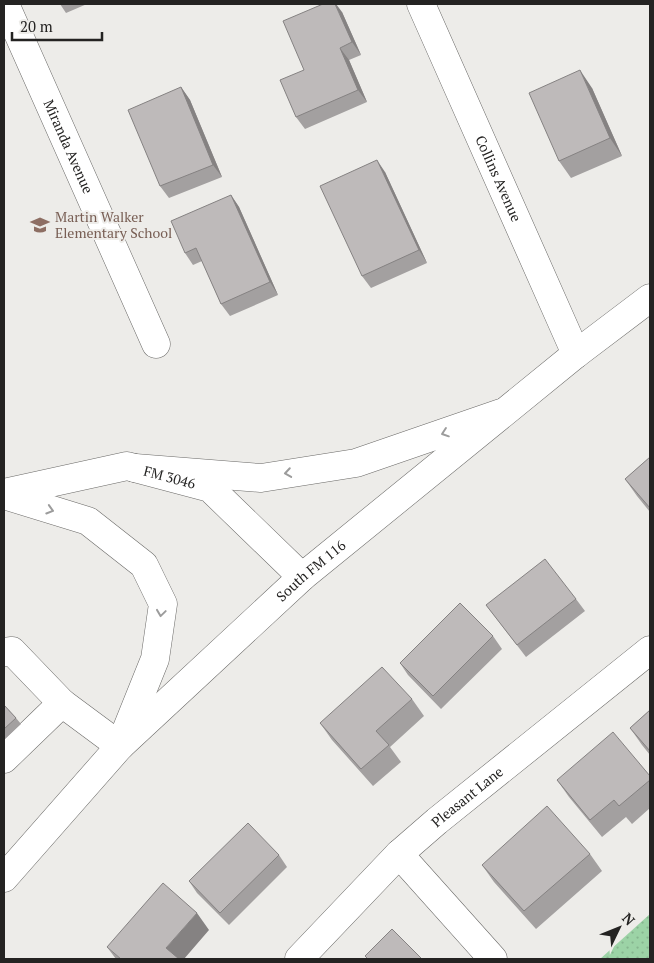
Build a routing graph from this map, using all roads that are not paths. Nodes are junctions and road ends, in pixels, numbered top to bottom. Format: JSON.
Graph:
{"nodes":[{"id":1,"x":5,"y":4,"type":"edge"},
{"id":2,"x":421,"y":4,"type":"edge"},
{"id":3,"x":650,"y":298,"type":"edge"},
{"id":4,"x":156,"y":344,"type":"dead end"},
{"id":5,"x":576,"y":354,"type":"junction"},
{"id":6,"x":507,"y":411,"type":"junction"},
{"id":7,"x":135,"y":468,"type":"junction"},
{"id":8,"x":4,"y":494,"type":"edge"},
{"id":9,"x":302,"y":577,"type":"junction"},
{"id":10,"x":650,"y":650,"type":"edge"},
{"id":11,"x":4,"y":652,"type":"edge"},
{"id":12,"x":62,"y":703,"type":"junction"},
{"id":13,"x":120,"y":746,"type":"junction"},
{"id":14,"x":4,"y":760,"type":"edge"},
{"id":15,"x":399,"y":854,"type":"junction"},
{"id":16,"x":4,"y":878,"type":"edge"},
{"id":17,"x":299,"y":959,"type":"edge"},
{"id":18,"x":493,"y":959,"type":"edge"}],
"edges":[{"from":1,"to":4,"type":"street","name":"Miranda Avenue"},
{"from":2,"to":5,"type":"street","name":"Collins Avenue"},
{"from":3,"to":5,"type":"street","name":"South FM 116"},
{"from":5,"to":6,"type":"street","name":"South FM 116"},
{"from":6,"to":7,"type":"street","one_way":true},
{"from":6,"to":9,"type":"street","name":"South FM 116"},
{"from":7,"to":8,"type":"street","name":"FM 3046","number":"FM 3046"},
{"from":7,"to":9,"type":"street","name":"FM 3046","number":"FM 3046"},
{"from":8,"to":13,"type":"street","one_way":true},
{"from":9,"to":13,"type":"street","name":"South FM 116"},
{"from":10,"to":15,"type":"street","name":"Pleasant Lane"},
{"from":11,"to":12,"type":"street"},
{"from":12,"to":13,"type":"street"},
{"from":12,"to":14,"type":"street"},
{"from":13,"to":16,"type":"street","name":"South FM 116"},
{"from":15,"to":17,"type":"street","name":"Pleasant Lane"},
{"from":15,"to":18,"type":"street"}]}
